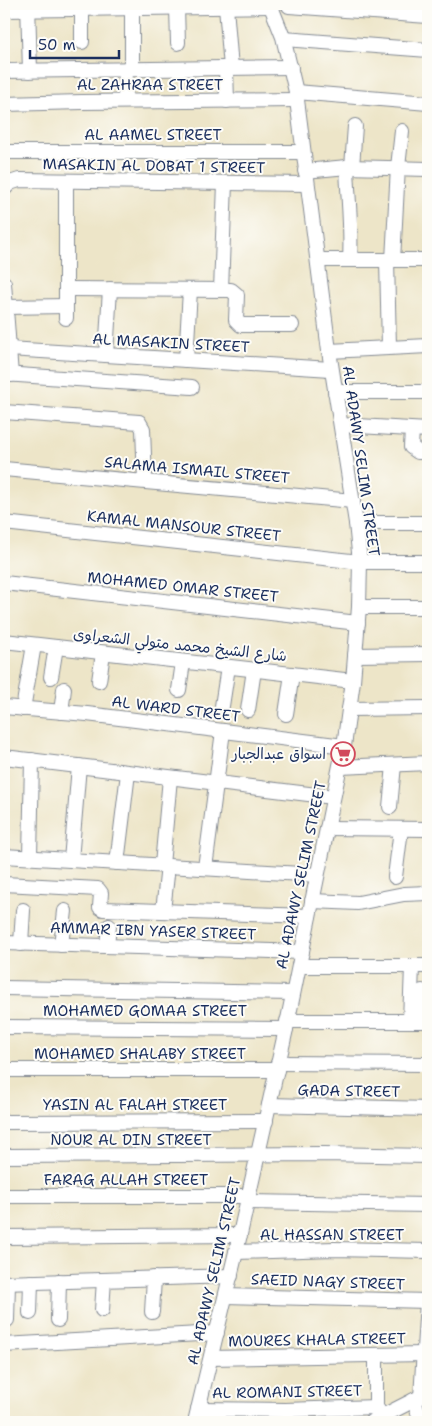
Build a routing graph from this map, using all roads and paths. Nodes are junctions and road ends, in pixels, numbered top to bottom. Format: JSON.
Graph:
{"nodes":[{"id":1,"x":271,"y":5,"type":"edge"},
{"id":2,"x":290,"y":5,"type":"edge"},
{"id":3,"x":174,"y":6,"type":"edge"},
{"id":4,"x":28,"y":7,"type":"edge"},
{"id":5,"x":226,"y":7,"type":"junction"},
{"id":6,"x":82,"y":8,"type":"junction"},
{"id":7,"x":132,"y":8,"type":"junction"},
{"id":8,"x":4,"y":10,"type":"edge"},
{"id":9,"x":428,"y":16,"type":"edge"},
{"id":10,"x":284,"y":38,"type":"junction"},
{"id":11,"x":82,"y":42,"type":"dead end"},
{"id":12,"x":178,"y":43,"type":"dead end"},
{"id":13,"x":428,"y":50,"type":"edge"},
{"id":14,"x":291,"y":67,"type":"junction"},
{"id":15,"x":228,"y":68,"type":"junction"},
{"id":16,"x":129,"y":69,"type":"junction"},
{"id":17,"x":30,"y":71,"type":"junction"},
{"id":18,"x":4,"y":72,"type":"edge"},
{"id":19,"x":296,"y":96,"type":"junction"},
{"id":20,"x":125,"y":101,"type":"junction"},
{"id":21,"x":227,"y":101,"type":"junction"},
{"id":22,"x":428,"y":102,"type":"edge"},
{"id":23,"x":4,"y":104,"type":"edge"},
{"id":24,"x":355,"y":126,"type":"dead end"},
{"id":25,"x":402,"y":131,"type":"dead end"},
{"id":26,"x":4,"y":152,"type":"edge"},
{"id":27,"x":302,"y":152,"type":"junction"},
{"id":28,"x":350,"y":167,"type":"junction"},
{"id":29,"x":398,"y":167,"type":"junction"},
{"id":30,"x":428,"y":169,"type":"edge"},
{"id":31,"x":306,"y":178,"type":"junction"},
{"id":32,"x":66,"y":181,"type":"junction"},
{"id":33,"x":225,"y":183,"type":"junction"},
{"id":34,"x":4,"y":189,"type":"edge"},
{"id":35,"x":318,"y":260,"type":"junction"},
{"id":36,"x":350,"y":260,"type":"junction"},
{"id":37,"x":390,"y":260,"type":"junction"},
{"id":38,"x":428,"y":264,"type":"edge"},
{"id":39,"x":4,"y":283,"type":"edge"},
{"id":40,"x":66,"y":289,"type":"junction"},
{"id":41,"x":110,"y":289,"type":"junction"},
{"id":42,"x":190,"y":290,"type":"junction"},
{"id":43,"x":221,"y":290,"type":"junction"},
{"id":44,"x":5,"y":301,"type":"edge"},
{"id":45,"x":292,"y":325,"type":"dead end"},
{"id":46,"x":428,"y":346,"type":"edge"},
{"id":47,"x":389,"y":347,"type":"junction"},
{"id":48,"x":9,"y":349,"type":"junction"},
{"id":49,"x":329,"y":351,"type":"junction"},
{"id":50,"x":106,"y":355,"type":"junction"},
{"id":51,"x":186,"y":360,"type":"junction"},
{"id":52,"x":331,"y":369,"type":"junction"},
{"id":53,"x":8,"y":374,"type":"edge"},
{"id":54,"x":192,"y":387,"type":"dead end"},
{"id":55,"x":335,"y":392,"type":"junction"},
{"id":56,"x":428,"y":392,"type":"edge"},
{"id":57,"x":4,"y":412,"type":"edge"},
{"id":58,"x":341,"y":426,"type":"junction"},
{"id":59,"x":412,"y":430,"type":"junction"},
{"id":60,"x":428,"y":430,"type":"edge"},
{"id":61,"x":428,"y":452,"type":"edge"},
{"id":62,"x":4,"y":469,"type":"edge"},
{"id":63,"x":145,"y":482,"type":"junction"},
{"id":64,"x":353,"y":502,"type":"junction"},
{"id":65,"x":4,"y":523,"type":"edge"},
{"id":66,"x":356,"y":523,"type":"junction"},
{"id":67,"x":428,"y":523,"type":"edge"},
{"id":68,"x":360,"y":562,"type":"junction"},
{"id":69,"x":428,"y":562,"type":"edge"},
{"id":70,"x":4,"y":583,"type":"edge"},
{"id":71,"x":359,"y":607,"type":"junction"},
{"id":72,"x":428,"y":607,"type":"edge"},
{"id":73,"x":358,"y":623,"type":"junction"},
{"id":74,"x":4,"y":642,"type":"edge"},
{"id":75,"x":34,"y":645,"type":"junction"},
{"id":76,"x":56,"y":647,"type":"junction"},
{"id":77,"x":103,"y":653,"type":"junction"},
{"id":78,"x":428,"y":654,"type":"edge"},
{"id":79,"x":355,"y":655,"type":"junction"},
{"id":80,"x":184,"y":662,"type":"junction"},
{"id":81,"x":228,"y":667,"type":"junction"},
{"id":82,"x":254,"y":670,"type":"junction"},
{"id":83,"x":292,"y":674,"type":"junction"},
{"id":84,"x":52,"y":677,"type":"dead end"},
{"id":85,"x":99,"y":681,"type":"dead end"},
{"id":86,"x":353,"y":681,"type":"junction"},
{"id":87,"x":64,"y":690,"type":"dead end"},
{"id":88,"x":179,"y":690,"type":"dead end"},
{"id":89,"x":222,"y":706,"type":"dead end"},
{"id":90,"x":4,"y":707,"type":"edge"},
{"id":91,"x":428,"y":708,"type":"edge"},
{"id":92,"x":23,"y":709,"type":"junction"},
{"id":93,"x":349,"y":709,"type":"junction"},
{"id":94,"x":248,"y":710,"type":"dead end"},
{"id":95,"x":61,"y":712,"type":"junction"},
{"id":96,"x":286,"y":714,"type":"dead end"},
{"id":97,"x":223,"y":731,"type":"junction"},
{"id":98,"x":344,"y":746,"type":"junction"},
{"id":99,"x":4,"y":757,"type":"edge"},
{"id":100,"x":32,"y":760,"type":"junction"},
{"id":101,"x":428,"y":763,"type":"edge"},
{"id":102,"x":394,"y":765,"type":"junction"},
{"id":103,"x":79,"y":766,"type":"junction"},
{"id":104,"x":340,"y":767,"type":"junction"},
{"id":105,"x":128,"y":773,"type":"junction"},
{"id":106,"x":170,"y":778,"type":"junction"},
{"id":107,"x":214,"y":783,"type":"junction"},
{"id":108,"x":334,"y":797,"type":"junction"},
{"id":109,"x":390,"y":807,"type":"dead end"},
{"id":110,"x":327,"y":828,"type":"junction"},
{"id":111,"x":401,"y":829,"type":"junction"},
{"id":112,"x":428,"y":829,"type":"edge"},
{"id":113,"x":4,"y":856,"type":"edge"},
{"id":114,"x":30,"y":857,"type":"junction"},
{"id":115,"x":71,"y":860,"type":"junction"},
{"id":116,"x":117,"y":863,"type":"junction"},
{"id":117,"x":165,"y":866,"type":"junction"},
{"id":118,"x":205,"y":868,"type":"junction"},
{"id":119,"x":316,"y":875,"type":"junction"},
{"id":120,"x":395,"y":877,"type":"dead end"},
{"id":121,"x":4,"y":884,"type":"edge"},
{"id":122,"x":428,"y":893,"type":"edge"},
{"id":123,"x":312,"y":902,"type":"junction"},
{"id":124,"x":23,"y":910,"type":"dead end"},
{"id":125,"x":65,"y":911,"type":"dead end"},
{"id":126,"x":163,"y":911,"type":"junction"},
{"id":127,"x":309,"y":916,"type":"junction"},
{"id":128,"x":109,"y":926,"type":"dead end"},
{"id":129,"x":4,"y":943,"type":"edge"},
{"id":130,"x":21,"y":944,"type":"junction"},
{"id":131,"x":62,"y":945,"type":"junction"},
{"id":132,"x":107,"y":946,"type":"junction"},
{"id":133,"x":302,"y":952,"type":"junction"},
{"id":134,"x":299,"y":966,"type":"junction"},
{"id":135,"x":412,"y":966,"type":"junction"},
{"id":136,"x":428,"y":966,"type":"edge"},
{"id":137,"x":4,"y":988,"type":"edge"},
{"id":138,"x":422,"y":991,"type":"dead end"},
{"id":139,"x":293,"y":993,"type":"junction"},
{"id":140,"x":420,"y":1021,"type":"edge"},
{"id":141,"x":287,"y":1025,"type":"junction"},
{"id":142,"x":4,"y":1027,"type":"edge"},
{"id":143,"x":428,"y":1064,"type":"edge"},
{"id":144,"x":278,"y":1067,"type":"junction"},
{"id":145,"x":4,"y":1070,"type":"edge"},
{"id":146,"x":269,"y":1105,"type":"junction"},
{"id":147,"x":428,"y":1109,"type":"edge"},
{"id":148,"x":266,"y":1121,"type":"junction"},
{"id":149,"x":4,"y":1122,"type":"edge"},
{"id":150,"x":4,"y":1156,"type":"edge"},
{"id":151,"x":258,"y":1156,"type":"junction"},
{"id":152,"x":428,"y":1156,"type":"edge"},
{"id":153,"x":4,"y":1196,"type":"edge"},
{"id":154,"x":248,"y":1199,"type":"junction"},
{"id":155,"x":428,"y":1205,"type":"edge"},
{"id":156,"x":240,"y":1235,"type":"junction"},
{"id":157,"x":4,"y":1238,"type":"edge"},
{"id":158,"x":236,"y":1252,"type":"junction"},
{"id":159,"x":428,"y":1252,"type":"edge"},
{"id":160,"x":231,"y":1276,"type":"junction"},
{"id":161,"x":154,"y":1278,"type":"junction"},
{"id":162,"x":104,"y":1280,"type":"junction"},
{"id":163,"x":59,"y":1281,"type":"junction"},
{"id":164,"x":31,"y":1282,"type":"junction"},
{"id":165,"x":6,"y":1283,"type":"edge"},
{"id":166,"x":226,"y":1296,"type":"junction"},
{"id":167,"x":428,"y":1301,"type":"edge"},
{"id":168,"x":102,"y":1310,"type":"dead end"},
{"id":169,"x":152,"y":1312,"type":"dead end"},
{"id":170,"x":30,"y":1313,"type":"dead end"},
{"id":171,"x":7,"y":1320,"type":"dead end"},
{"id":172,"x":58,"y":1320,"type":"dead end"},
{"id":173,"x":217,"y":1333,"type":"junction"},
{"id":174,"x":4,"y":1345,"type":"edge"},
{"id":175,"x":424,"y":1354,"type":"junction"},
{"id":176,"x":376,"y":1355,"type":"junction"},
{"id":177,"x":211,"y":1358,"type":"junction"},
{"id":178,"x":421,"y":1397,"type":"edge"},
{"id":179,"x":197,"y":1416,"type":"edge"},
{"id":180,"x":378,"y":1417,"type":"edge"},
{"id":181,"x":421,"y":1422,"type":"edge"}],
"edges":[{"from":1,"to":5,"type":"street"},
{"from":1,"to":10,"type":"street","name":"AL ADAWY SELIM STREET"},
{"from":2,"to":9,"type":"street"},
{"from":2,"to":10,"type":"street"},
{"from":3,"to":5,"type":"street"},
{"from":3,"to":7,"type":"street"},
{"from":3,"to":12,"type":"street"},
{"from":4,"to":6,"type":"street"},
{"from":4,"to":8,"type":"street"},
{"from":4,"to":17,"type":"street"},
{"from":5,"to":15,"type":"street"},
{"from":6,"to":7,"type":"street"},
{"from":6,"to":11,"type":"street"},
{"from":7,"to":16,"type":"street"},
{"from":10,"to":13,"type":"street"},
{"from":10,"to":14,"type":"street","name":"AL ADAWY SELIM STREET"},
{"from":14,"to":15,"type":"street"},
{"from":14,"to":19,"type":"street","name":"AL ADAWY SELIM STREET"},
{"from":15,"to":16,"type":"street"},
{"from":15,"to":21,"type":"street"},
{"from":16,"to":17,"type":"street"},
{"from":16,"to":20,"type":"street"},
{"from":17,"to":18,"type":"street"},
{"from":19,"to":21,"type":"street","name":"AL ZAHRAA STREET"},
{"from":19,"to":22,"type":"street","name":"AL ZAHRAA STREET"},
{"from":19,"to":27,"type":"street","name":"AL ADAWY SELIM STREET"},
{"from":20,"to":21,"type":"street","name":"AL ZAHRAA STREET"},
{"from":20,"to":23,"type":"street","name":"AL ZAHRAA STREET"},
{"from":24,"to":28,"type":"street"},
{"from":25,"to":29,"type":"street"},
{"from":26,"to":27,"type":"street","name":"AL AAMEL STREET"},
{"from":27,"to":31,"type":"street","name":"AL ADAWY SELIM STREET"},
{"from":28,"to":29,"type":"street","name":"MASAKIN AL DOBAT 1 STREET"},
{"from":28,"to":31,"type":"street","name":"MASAKIN AL DOBAT 1 STREET"},
{"from":28,"to":36,"type":"street"},
{"from":29,"to":30,"type":"street","name":"MASAKIN AL DOBAT 1 STREET"},
{"from":29,"to":37,"type":"street"},
{"from":31,"to":33,"type":"street","name":"MASAKIN AL DOBAT 1 STREET"},
{"from":31,"to":35,"type":"street","name":"AL ADAWY SELIM STREET"},
{"from":32,"to":33,"type":"street","name":"MASAKIN AL DOBAT 1 STREET"},
{"from":32,"to":34,"type":"street","name":"MASAKIN AL DOBAT 1 STREET"},
{"from":32,"to":40,"type":"street"},
{"from":33,"to":43,"type":"street"},
{"from":35,"to":36,"type":"street"},
{"from":35,"to":49,"type":"street","name":"AL ADAWY SELIM STREET"},
{"from":36,"to":37,"type":"street"},
{"from":37,"to":38,"type":"street"},
{"from":37,"to":47,"type":"street"},
{"from":39,"to":44,"type":"street"},
{"from":40,"to":41,"type":"street"},
{"from":40,"to":44,"type":"street"},
{"from":41,"to":42,"type":"street"},
{"from":41,"to":50,"type":"street"},
{"from":42,"to":43,"type":"street"},
{"from":42,"to":51,"type":"street"},
{"from":43,"to":45,"type":"street"},
{"from":44,"to":48,"type":"street"},
{"from":46,"to":47,"type":"street"},
{"from":47,"to":49,"type":"street"},
{"from":48,"to":50,"type":"street","name":"AL MASAKIN STREET"},
{"from":48,"to":53,"type":"street"},
{"from":49,"to":52,"type":"street","name":"AL ADAWY SELIM STREET"},
{"from":50,"to":51,"type":"street","name":"AL MASAKIN STREET"},
{"from":51,"to":52,"type":"street","name":"AL MASAKIN STREET"},
{"from":52,"to":55,"type":"street","name":"AL ADAWY SELIM STREET"},
{"from":53,"to":54,"type":"street"},
{"from":55,"to":56,"type":"street"},
{"from":55,"to":58,"type":"street","name":"AL ADAWY SELIM STREET"},
{"from":57,"to":63,"type":"street"},
{"from":58,"to":59,"type":"street"},
{"from":58,"to":64,"type":"street","name":"AL ADAWY SELIM STREET"},
{"from":59,"to":60,"type":"street"},
{"from":59,"to":61,"type":"street"},
{"from":62,"to":63,"type":"street","name":"SALAMA ISMAIL STREET"},
{"from":63,"to":64,"type":"street","name":"SALAMA ISMAIL STREET"},
{"from":64,"to":66,"type":"street","name":"AL ADAWY SELIM STREET"},
{"from":65,"to":68,"type":"street","name":"KAMAL MANSOUR STREET"},
{"from":66,"to":67,"type":"street"},
{"from":66,"to":68,"type":"street","name":"AL ADAWY SELIM STREET"},
{"from":68,"to":69,"type":"street","name":"KAMAL MANSOUR STREET"},
{"from":68,"to":71,"type":"street","name":"AL ADAWY SELIM STREET"},
{"from":70,"to":73,"type":"street","name":"MOHAMED OMAR STREET"},
{"from":71,"to":72,"type":"street"},
{"from":71,"to":73,"type":"street","name":"AL ADAWY SELIM STREET"},
{"from":73,"to":79,"type":"street","name":"AL ADAWY SELIM STREET"},
{"from":74,"to":75,"type":"street","name":"شارع الشيخ محمد متولي الشعراوى"},
{"from":75,"to":76,"type":"street","name":"شارع الشيخ محمد متولي الشعراوى"},
{"from":75,"to":92,"type":"street"},
{"from":76,"to":77,"type":"street","name":"شارع الشيخ محمد متولي الشعراوى"},
{"from":76,"to":84,"type":"street"},
{"from":77,"to":80,"type":"street","name":"شارع الشيخ محمد متولي الشعراوى"},
{"from":77,"to":85,"type":"street"},
{"from":78,"to":79,"type":"street"},
{"from":79,"to":86,"type":"street","name":"AL ADAWY SELIM STREET"},
{"from":80,"to":81,"type":"street","name":"شارع الشيخ محمد متولي الشعراوى"},
{"from":80,"to":88,"type":"street"},
{"from":81,"to":82,"type":"street","name":"شارع الشيخ محمد متولي الشعراوى"},
{"from":81,"to":89,"type":"street"},
{"from":82,"to":83,"type":"street","name":"شارع الشيخ محمد متولي الشعراوى"},
{"from":82,"to":94,"type":"street"},
{"from":83,"to":86,"type":"street","name":"شارع الشيخ محمد متولي الشعراوى"},
{"from":83,"to":96,"type":"street"},
{"from":86,"to":93,"type":"street","name":"AL ADAWY SELIM STREET"},
{"from":87,"to":95,"type":"street"},
{"from":90,"to":92,"type":"street","name":"AL WARD STREET"},
{"from":91,"to":93,"type":"street"},
{"from":92,"to":95,"type":"street","name":"AL WARD STREET"},
{"from":93,"to":98,"type":"street","name":"AL ADAWY SELIM STREET"},
{"from":95,"to":97,"type":"street","name":"AL WARD STREET"},
{"from":97,"to":98,"type":"street","name":"AL WARD STREET"},
{"from":97,"to":107,"type":"street"},
{"from":98,"to":104,"type":"street","name":"AL ADAWY SELIM STREET"},
{"from":99,"to":100,"type":"street"},
{"from":100,"to":103,"type":"street"},
{"from":100,"to":114,"type":"street"},
{"from":101,"to":102,"type":"street"},
{"from":102,"to":104,"type":"street"},
{"from":102,"to":109,"type":"street"},
{"from":103,"to":105,"type":"street"},
{"from":103,"to":115,"type":"street"},
{"from":104,"to":108,"type":"street","name":"AL ADAWY SELIM STREET"},
{"from":105,"to":106,"type":"street"},
{"from":105,"to":116,"type":"street"},
{"from":106,"to":107,"type":"street"},
{"from":106,"to":117,"type":"street"},
{"from":107,"to":108,"type":"street"},
{"from":107,"to":118,"type":"street"},
{"from":108,"to":110,"type":"street","name":"AL ADAWY SELIM STREET"},
{"from":110,"to":111,"type":"street"},
{"from":110,"to":119,"type":"street","name":"AL ADAWY SELIM STREET"},
{"from":111,"to":112,"type":"street"},
{"from":111,"to":120,"type":"street"},
{"from":113,"to":114,"type":"street"},
{"from":114,"to":115,"type":"street"},
{"from":115,"to":116,"type":"street"},
{"from":116,"to":117,"type":"street"},
{"from":117,"to":118,"type":"street"},
{"from":117,"to":126,"type":"street"},
{"from":118,"to":119,"type":"street"},
{"from":119,"to":123,"type":"street","name":"AL ADAWY SELIM STREET"},
{"from":121,"to":126,"type":"street"},
{"from":122,"to":123,"type":"street"},
{"from":123,"to":127,"type":"street","name":"AL ADAWY SELIM STREET"},
{"from":124,"to":130,"type":"street"},
{"from":125,"to":131,"type":"street"},
{"from":126,"to":127,"type":"street"},
{"from":127,"to":133,"type":"street","name":"AL ADAWY SELIM STREET"},
{"from":128,"to":132,"type":"street"},
{"from":129,"to":130,"type":"street","name":"AMMAR IBN YASER STREET"},
{"from":130,"to":131,"type":"street","name":"AMMAR IBN YASER STREET"},
{"from":131,"to":132,"type":"street","name":"AMMAR IBN YASER STREET"},
{"from":132,"to":133,"type":"street","name":"AMMAR IBN YASER STREET"},
{"from":133,"to":134,"type":"street","name":"AL ADAWY SELIM STREET"},
{"from":134,"to":135,"type":"street"},
{"from":134,"to":139,"type":"street","name":"AL ADAWY SELIM STREET"},
{"from":135,"to":136,"type":"street"},
{"from":135,"to":140,"type":"street"},
{"from":137,"to":139,"type":"street"},
{"from":138,"to":140,"type":"street"},
{"from":139,"to":141,"type":"street","name":"AL ADAWY SELIM STREET"},
{"from":140,"to":141,"type":"street","name":"MOHAMED GOMAA STREET"},
{"from":141,"to":142,"type":"street","name":"MOHAMED GOMAA STREET"},
{"from":141,"to":144,"type":"street","name":"AL ADAWY SELIM STREET"},
{"from":143,"to":144,"type":"street","name":"MOHAMED SHALABY STREET"},
{"from":144,"to":145,"type":"street","name":"MOHAMED SHALABY STREET"},
{"from":144,"to":146,"type":"street","name":"AL ADAWY SELIM STREET"},
{"from":146,"to":147,"type":"street","name":"GADA STREET"},
{"from":146,"to":148,"type":"street","name":"AL ADAWY SELIM STREET"},
{"from":148,"to":149,"type":"street","name":"YASIN AL FALAH STREET"},
{"from":148,"to":151,"type":"street","name":"AL ADAWY SELIM STREET"},
{"from":150,"to":151,"type":"street","name":"NOUR AL DIN STREET"},
{"from":151,"to":152,"type":"street","name":"NOUR AL DIN STREET"},
{"from":151,"to":154,"type":"street","name":"AL ADAWY SELIM STREET"},
{"from":153,"to":154,"type":"street","name":"FARAG ALLAH STREET"},
{"from":154,"to":155,"type":"street","name":"FARAG ALLAH STREET"},
{"from":154,"to":156,"type":"street","name":"AL ADAWY SELIM STREET"},
{"from":156,"to":157,"type":"street"},
{"from":156,"to":158,"type":"street","name":"AL ADAWY SELIM STREET"},
{"from":158,"to":159,"type":"street","name":"AL HASSAN STREET"},
{"from":158,"to":160,"type":"street","name":"AL ADAWY SELIM STREET"},
{"from":160,"to":161,"type":"street"},
{"from":160,"to":166,"type":"street","name":"AL ADAWY SELIM STREET"},
{"from":161,"to":162,"type":"street"},
{"from":161,"to":169,"type":"street"},
{"from":162,"to":163,"type":"street"},
{"from":162,"to":168,"type":"street"},
{"from":163,"to":164,"type":"street"},
{"from":163,"to":172,"type":"street"},
{"from":164,"to":165,"type":"street"},
{"from":164,"to":170,"type":"street"},
{"from":165,"to":171,"type":"street"},
{"from":166,"to":167,"type":"street","name":"SAEID NAGY STREET"},
{"from":166,"to":173,"type":"street","name":"AL ADAWY SELIM STREET"},
{"from":167,"to":175,"type":"street"},
{"from":173,"to":174,"type":"street"},
{"from":173,"to":177,"type":"street","name":"AL ADAWY SELIM STREET"},
{"from":175,"to":176,"type":"street","name":"MOURES KHALA STREET"},
{"from":175,"to":178,"type":"street"},
{"from":176,"to":177,"type":"street","name":"MOURES KHALA STREET"},
{"from":176,"to":180,"type":"street"},
{"from":177,"to":179,"type":"street","name":"AL ADAWY SELIM STREET"},
{"from":178,"to":180,"type":"street"},
{"from":178,"to":181,"type":"street"},
{"from":179,"to":180,"type":"street","name":"AL ROMANI STREET"}]}
